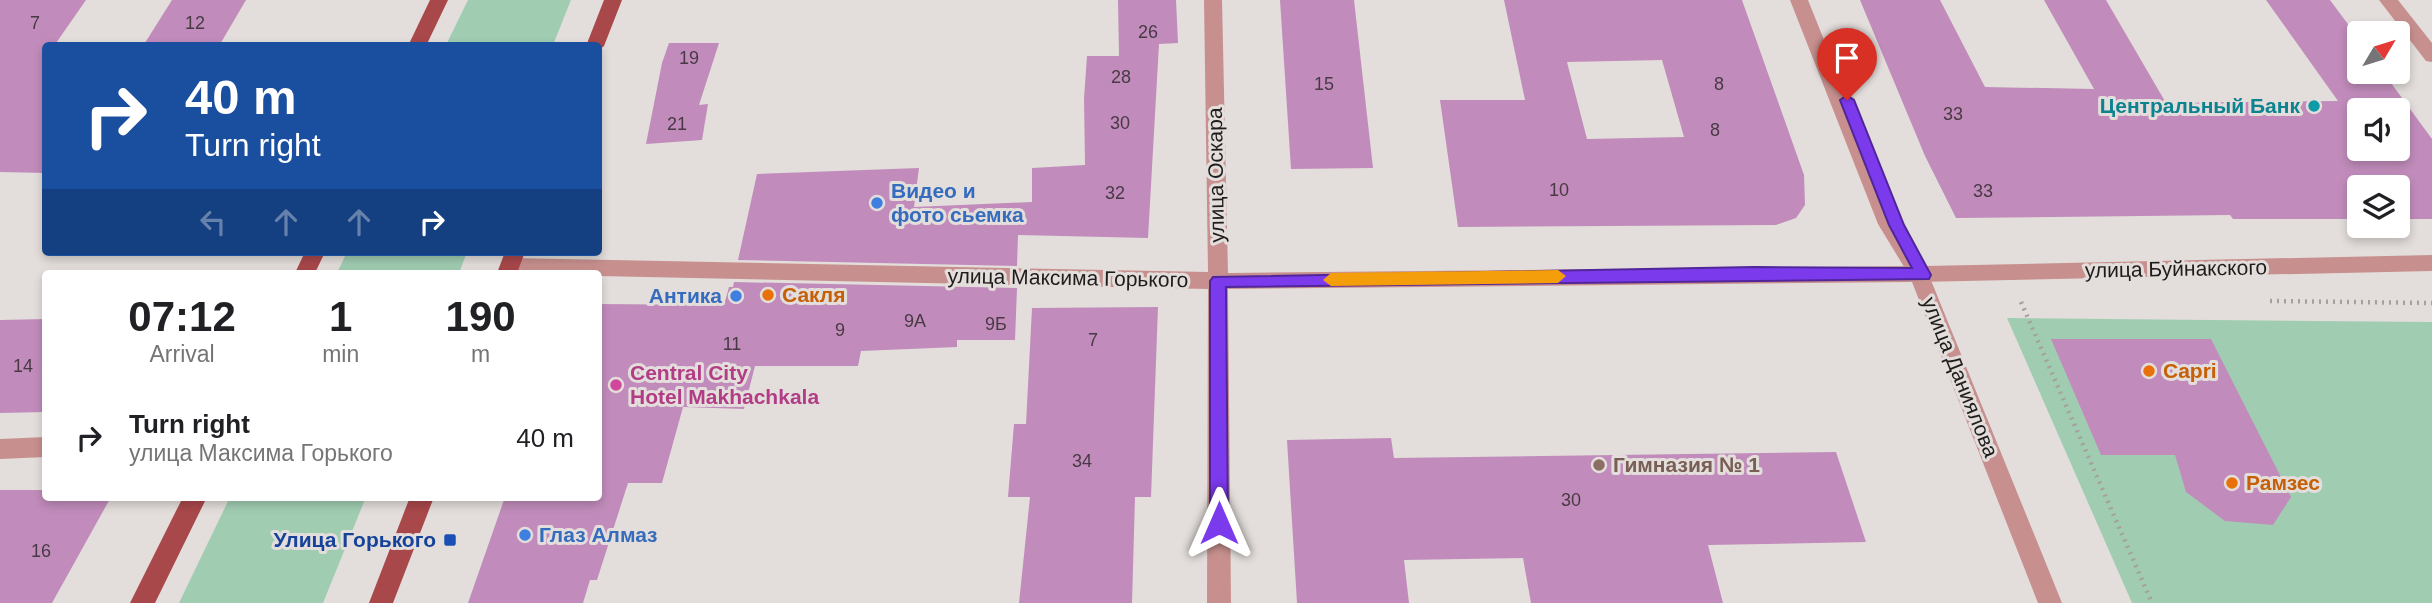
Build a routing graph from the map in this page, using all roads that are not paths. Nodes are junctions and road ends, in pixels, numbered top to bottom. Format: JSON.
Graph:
{"nodes":[{"id":1,"x":439,"y":0,"type":"edge"},
{"id":2,"x":613,"y":0,"type":"edge"},
{"id":3,"x":1213,"y":0,"type":"edge"},
{"id":4,"x":1799,"y":0,"type":"edge"},
{"id":5,"x":1807,"y":0,"type":"edge"},
{"id":6,"x":2388,"y":0,"type":"edge"},
{"id":7,"x":418,"y":42,"type":"edge"},
{"id":8,"x":597,"y":42,"type":"edge"},
{"id":9,"x":2432,"y":56,"type":"edge"},
{"id":10,"x":2432,"y":263,"type":"edge"},
{"id":11,"x":511,"y":264,"type":"edge"},
{"id":12,"x":1921,"y":274,"type":"junction"},
{"id":13,"x":1218,"y":281,"type":"junction"},
{"id":14,"x":42,"y":447,"type":"edge"},
{"id":15,"x":0,"y":449,"type":"edge"},
{"id":16,"x":193,"y":501,"type":"edge"},
{"id":17,"x":420,"y":501,"type":"edge"},
{"id":18,"x":142,"y":603,"type":"edge"},
{"id":19,"x":382,"y":603,"type":"edge"},
{"id":20,"x":1219,"y":603,"type":"edge"},
{"id":21,"x":2050,"y":603,"type":"edge"}],
"edges":[{"from":1,"to":7,"type":"main road"},
{"from":2,"to":8,"type":"main road"},
{"from":3,"to":13,"type":"street","name":"улица Оскара"},
{"from":4,"to":12,"type":"street","name":"улица Даниялова"},
{"from":5,"to":12,"type":"street","name":"улица Даниялова"},
{"from":6,"to":9,"type":"street"},
{"from":10,"to":12,"type":"street","name":"улица Буйнакского"},
{"from":11,"to":13,"type":"street","name":"улица Максима Горького"},
{"from":12,"to":13,"type":"street","name":"улица Максима Горького"},
{"from":12,"to":21,"type":"street","name":"улица Даниялова"},
{"from":13,"to":20,"type":"street","name":"улица Оскара"},
{"from":14,"to":15,"type":"street"},
{"from":16,"to":18,"type":"main road"},
{"from":17,"to":19,"type":"main road"}]}
